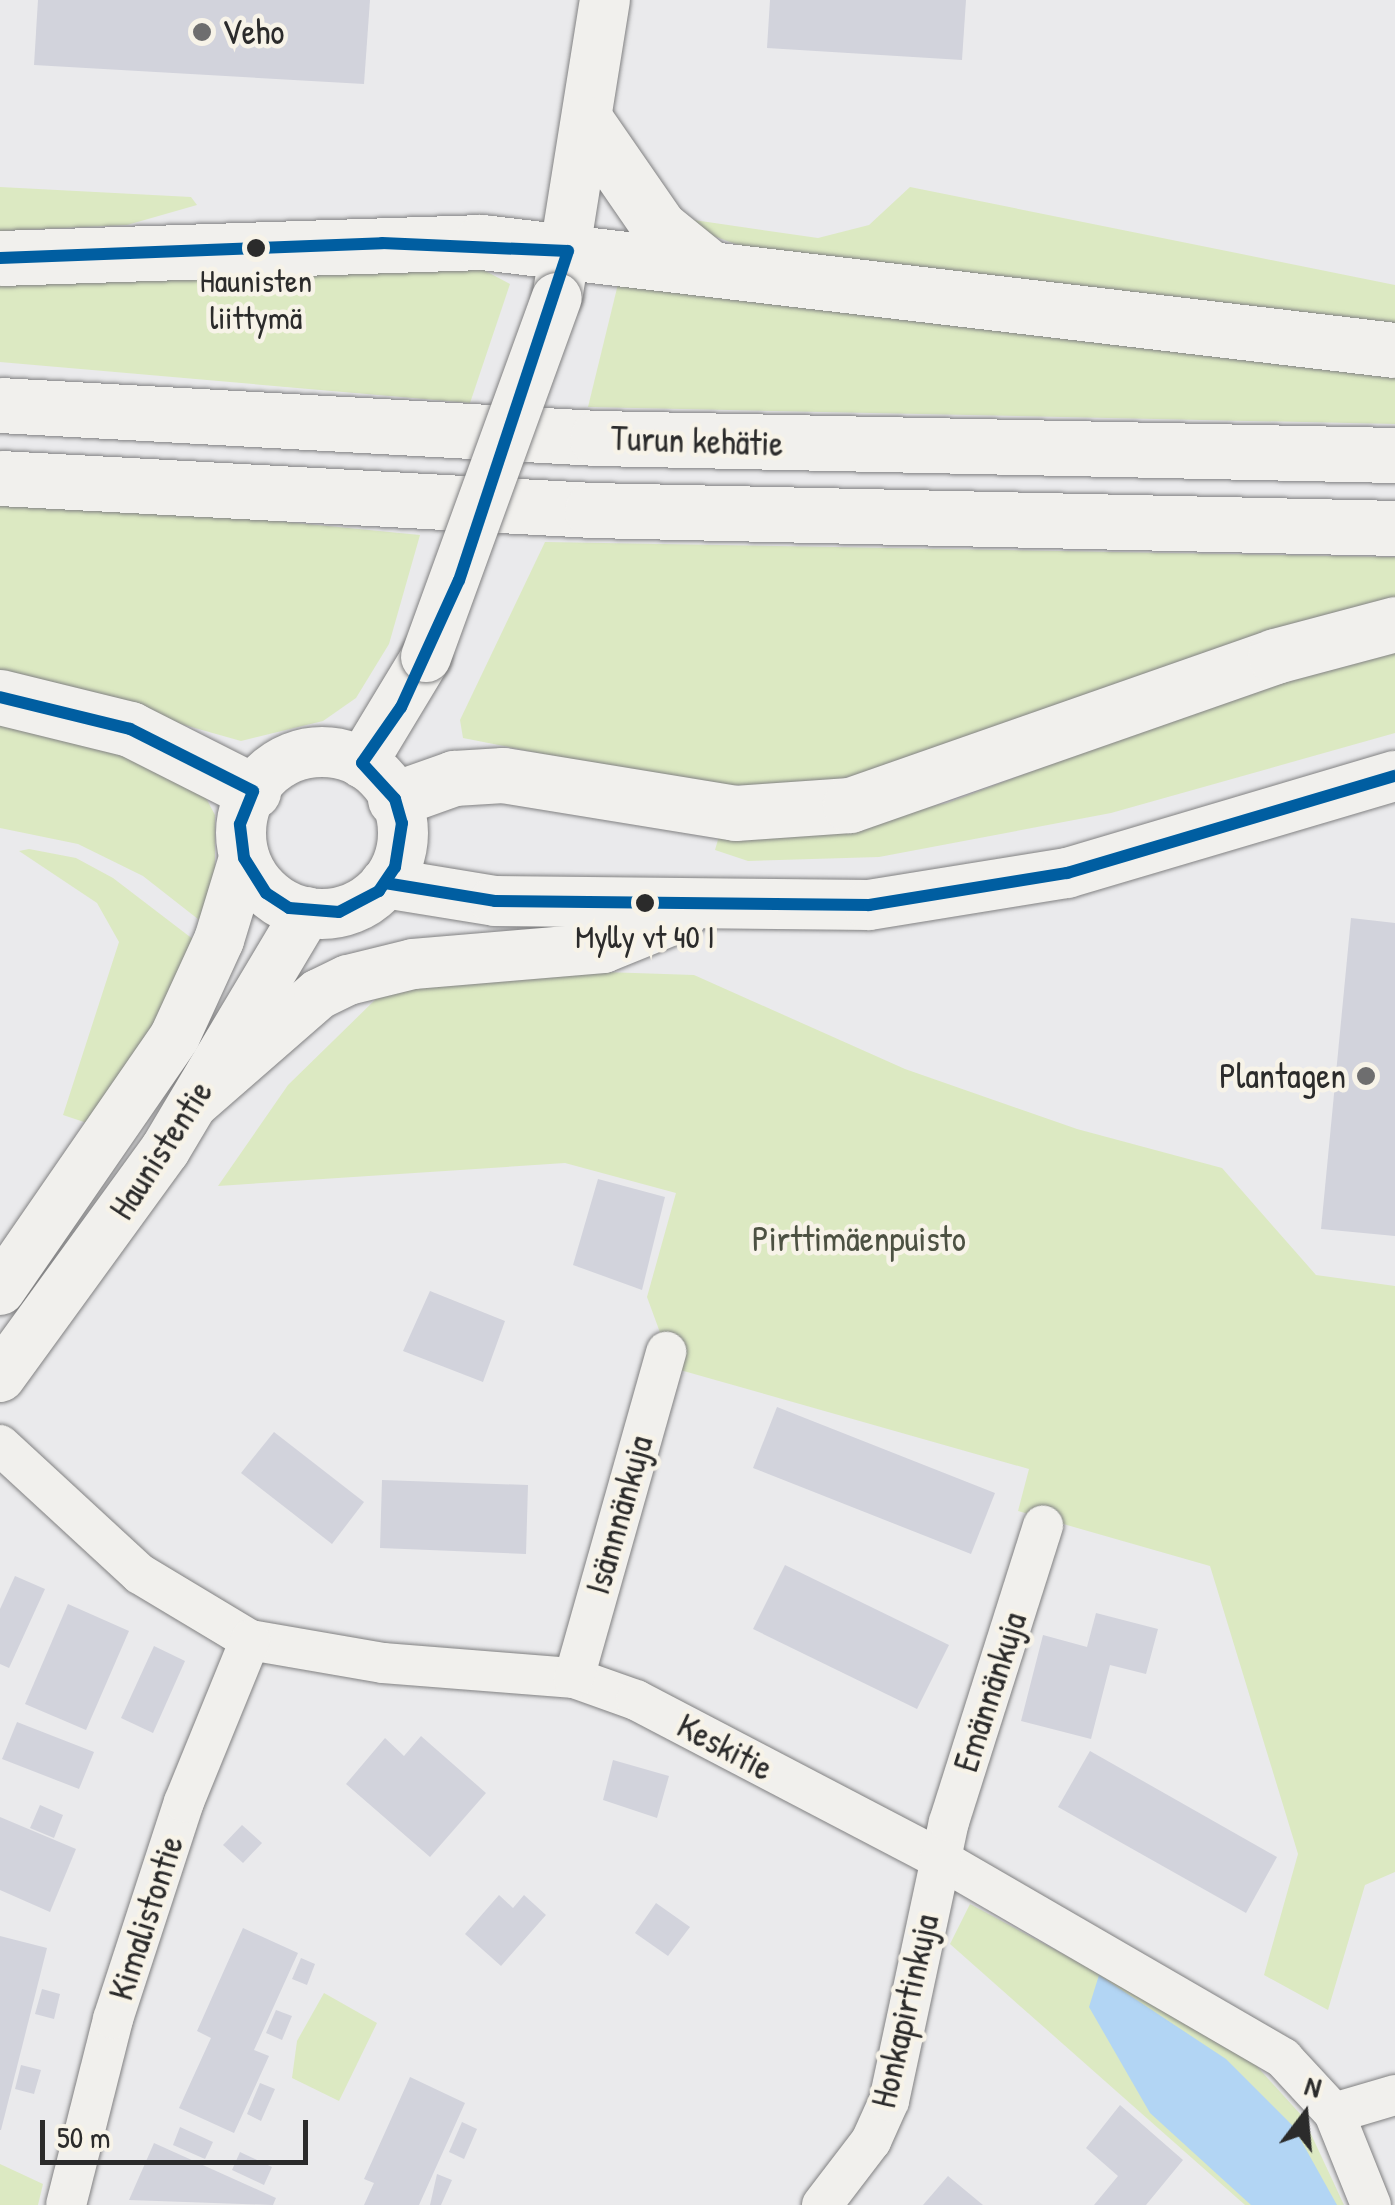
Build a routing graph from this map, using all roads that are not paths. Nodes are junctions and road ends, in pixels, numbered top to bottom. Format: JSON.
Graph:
{"nodes":[{"id":1,"x":605,"y":0,"type":"edge"},
{"id":2,"x":588,"y":124,"type":"junction"},
{"id":3,"x":0,"y":258,"type":"edge"},
{"id":4,"x":707,"y":266,"type":"junction"},
{"id":5,"x":563,"y":275,"type":"junction"},
{"id":6,"x":1395,"y":350,"type":"edge"},
{"id":7,"x":0,"y":405,"type":"edge"},
{"id":8,"x":1395,"y":455,"type":"edge"},
{"id":9,"x":0,"y":478,"type":"edge"},
{"id":10,"x":1395,"y":528,"type":"edge"},
{"id":11,"x":1395,"y":624,"type":"edge"},
{"id":12,"x":0,"y":697,"type":"edge"},
{"id":13,"x":1395,"y":776,"type":"edge"},
{"id":14,"x":379,"y":781,"type":"junction"},
{"id":15,"x":253,"y":791,"type":"junction"},
{"id":16,"x":244,"y":858,"type":"junction"},
{"id":17,"x":384,"y":883,"type":"junction"},
{"id":18,"x":702,"y":908,"type":"junction"},
{"id":19,"x":308,"y":912,"type":"junction"},
{"id":20,"x":194,"y":1102,"type":"junction"},
{"id":21,"x":0,"y":1290,"type":"edge"},
{"id":22,"x":666,"y":1352,"type":"dead end"},
{"id":23,"x":0,"y":1377,"type":"edge"},
{"id":24,"x":0,"y":1444,"type":"edge"},
{"id":25,"x":1043,"y":1526,"type":"dead end"},
{"id":26,"x":250,"y":1640,"type":"junction"},
{"id":27,"x":574,"y":1678,"type":"junction"},
{"id":28,"x":940,"y":1859,"type":"junction"},
{"id":29,"x":1395,"y":2095,"type":"edge"},
{"id":30,"x":1334,"y":2113,"type":"junction"},
{"id":31,"x":66,"y":2205,"type":"edge"},
{"id":32,"x":822,"y":2205,"type":"edge"},
{"id":33,"x":1370,"y":2205,"type":"edge"}],
"edges":[{"from":1,"to":2,"type":"street"},
{"from":2,"to":4,"type":"highway"},
{"from":2,"to":5,"type":"street"},
{"from":3,"to":5,"type":"highway"},
{"from":4,"to":5,"type":"highway"},
{"from":4,"to":6,"type":"highway"},
{"from":5,"to":14,"type":"street","bridge":true},
{"from":7,"to":8,"type":"highway","name":"Turun kehätie"},
{"from":9,"to":10,"type":"highway","name":"Turun kehätie"},
{"from":11,"to":14,"type":"highway"},
{"from":12,"to":15,"type":"highway"},
{"from":13,"to":18,"type":"street"},
{"from":14,"to":15,"type":"street"},
{"from":14,"to":17,"type":"street"},
{"from":15,"to":16,"type":"street"},
{"from":16,"to":19,"type":"street"},
{"from":16,"to":21,"type":"street","name":"Haunistentie"},
{"from":17,"to":18,"type":"street"},
{"from":17,"to":19,"type":"street"},
{"from":18,"to":20,"type":"street"},
{"from":19,"to":20,"type":"street","name":"Haunistentie"},
{"from":20,"to":23,"type":"street","name":"Haunistentie"},
{"from":22,"to":27,"type":"street","name":"Isännnänkuja"},
{"from":24,"to":26,"type":"street","name":"Keskitie"},
{"from":25,"to":28,"type":"street","name":"Emännänkuja"},
{"from":26,"to":27,"type":"street","name":"Keskitie"},
{"from":26,"to":31,"type":"street","name":"Kimalistontie"},
{"from":27,"to":28,"type":"street","name":"Keskitie"},
{"from":28,"to":30,"type":"street","name":"Keskitie"},
{"from":28,"to":32,"type":"street","name":"Honkapirtinkuja"},
{"from":29,"to":30,"type":"street"},
{"from":30,"to":33,"type":"street","name":"Keskitie"}]}
